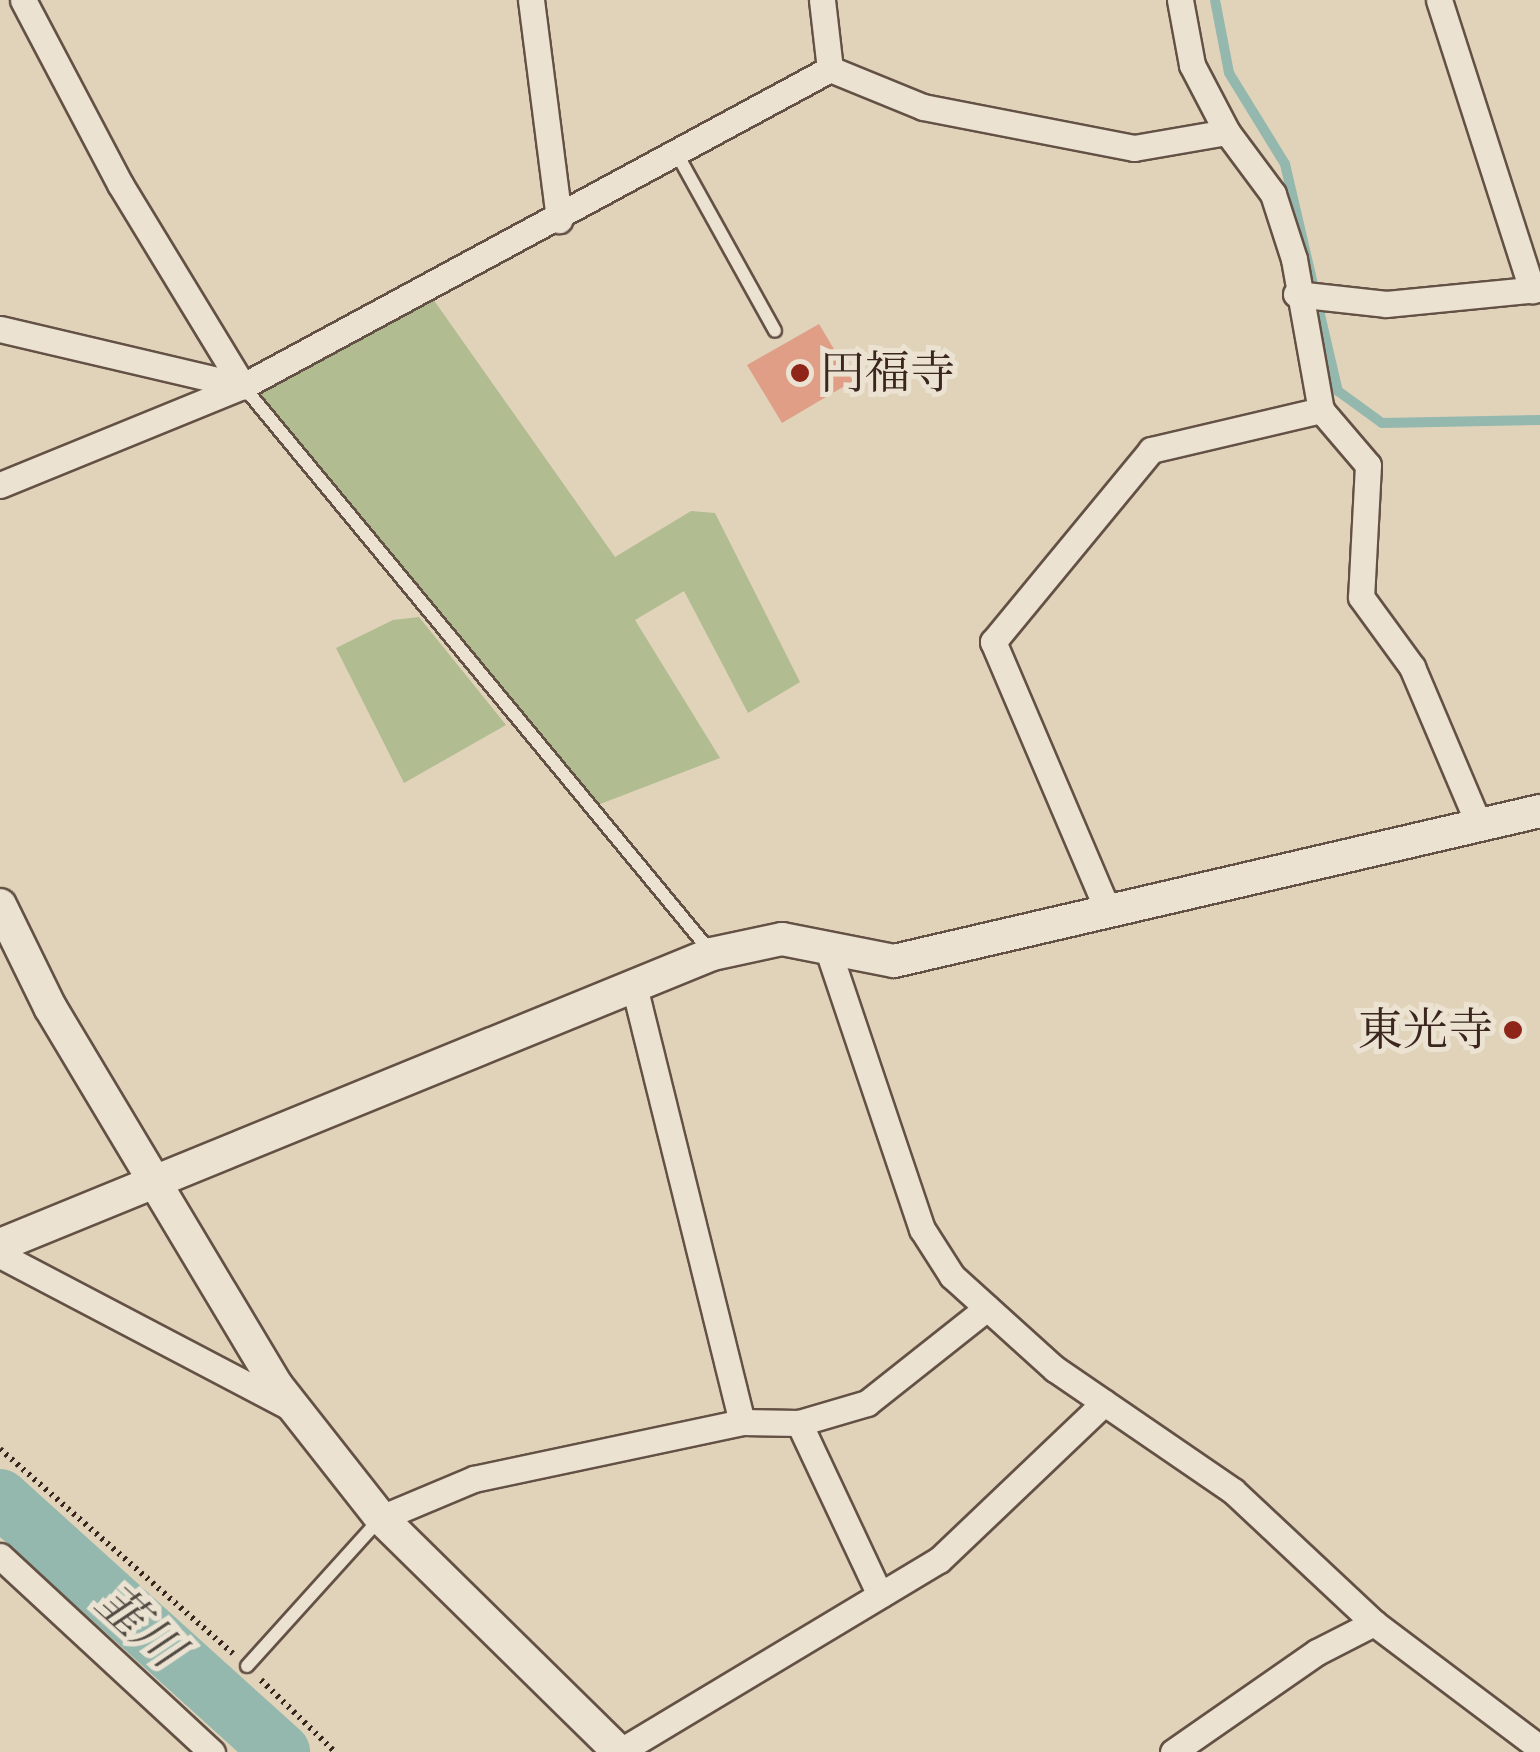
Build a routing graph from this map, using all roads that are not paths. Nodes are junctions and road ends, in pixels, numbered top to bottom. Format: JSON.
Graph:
{"nodes":[{"id":1,"x":24,"y":0,"type":"edge"},
{"id":2,"x":531,"y":0,"type":"edge"},
{"id":3,"x":822,"y":0,"type":"edge"},
{"id":4,"x":1180,"y":0,"type":"edge"},
{"id":5,"x":1439,"y":0,"type":"edge"},
{"id":6,"x":830,"y":69,"type":"junction"},
{"id":7,"x":1226,"y":132,"type":"junction"},
{"id":8,"x":677,"y":154,"type":"junction"},
{"id":9,"x":559,"y":220,"type":"junction"},
{"id":10,"x":1536,"y":290,"type":"edge"},
{"id":11,"x":1296,"y":294,"type":"junction"},
{"id":12,"x":0,"y":329,"type":"edge"},
{"id":13,"x":775,"y":331,"type":"dead end"},
{"id":14,"x":243,"y":386,"type":"junction"},
{"id":15,"x":1321,"y":410,"type":"junction"},
{"id":16,"x":0,"y":484,"type":"edge"},
{"id":17,"x":1540,"y":810,"type":"edge"},
{"id":18,"x":1479,"y":825,"type":"junction"},
{"id":19,"x":0,"y":905,"type":"edge"},
{"id":20,"x":1108,"y":911,"type":"junction"},
{"id":21,"x":828,"y":947,"type":"junction"},
{"id":22,"x":712,"y":954,"type":"junction"},
{"id":23,"x":634,"y":986,"type":"junction"},
{"id":24,"x":156,"y":1181,"type":"junction"},
{"id":25,"x":0,"y":1245,"type":"edge"},
{"id":26,"x":0,"y":1256,"type":"edge"},
{"id":27,"x":987,"y":1308,"type":"junction"},
{"id":28,"x":1104,"y":1402,"type":"junction"},
{"id":29,"x":297,"y":1411,"type":"junction"},
{"id":30,"x":742,"y":1422,"type":"junction"},
{"id":31,"x":799,"y":1423,"type":"junction"},
{"id":32,"x":381,"y":1518,"type":"junction"},
{"id":33,"x":0,"y":1556,"type":"edge"},
{"id":34,"x":880,"y":1595,"type":"junction"},
{"id":35,"x":1374,"y":1623,"type":"junction"},
{"id":36,"x":247,"y":1666,"type":"road end"},
{"id":37,"x":1540,"y":1748,"type":"edge"},
{"id":38,"x":212,"y":1752,"type":"edge"},
{"id":39,"x":619,"y":1752,"type":"edge"},
{"id":40,"x":1173,"y":1752,"type":"edge"}],
"edges":[{"from":1,"to":14,"type":"street"},
{"from":2,"to":9,"type":"street"},
{"from":3,"to":6,"type":"street"},
{"from":4,"to":7,"type":"street"},
{"from":5,"to":10,"type":"street"},
{"from":6,"to":7,"type":"street"},
{"from":6,"to":8,"type":"street"},
{"from":7,"to":11,"type":"street"},
{"from":8,"to":9,"type":"street"},
{"from":8,"to":13,"type":"lane"},
{"from":9,"to":14,"type":"street"},
{"from":10,"to":11,"type":"street"},
{"from":11,"to":15,"type":"street"},
{"from":12,"to":14,"type":"street"},
{"from":14,"to":16,"type":"street"},
{"from":14,"to":22,"type":"lane"},
{"from":15,"to":18,"type":"street"},
{"from":15,"to":20,"type":"street"},
{"from":17,"to":18,"type":"street"},
{"from":18,"to":20,"type":"street"},
{"from":19,"to":24,"type":"street"},
{"from":20,"to":21,"type":"street"},
{"from":21,"to":22,"type":"street"},
{"from":21,"to":27,"type":"street"},
{"from":22,"to":23,"type":"street"},
{"from":23,"to":24,"type":"street"},
{"from":23,"to":30,"type":"street"},
{"from":24,"to":25,"type":"street"},
{"from":24,"to":29,"type":"street"},
{"from":26,"to":29,"type":"street"},
{"from":27,"to":28,"type":"street"},
{"from":27,"to":31,"type":"street"},
{"from":28,"to":34,"type":"street"},
{"from":28,"to":35,"type":"street"},
{"from":29,"to":32,"type":"street"},
{"from":30,"to":31,"type":"street"},
{"from":30,"to":32,"type":"street"},
{"from":31,"to":34,"type":"street"},
{"from":32,"to":36,"type":"lane"},
{"from":32,"to":39,"type":"street"},
{"from":33,"to":38,"type":"street"},
{"from":34,"to":39,"type":"street"},
{"from":35,"to":37,"type":"street"},
{"from":35,"to":40,"type":"street"}]}
